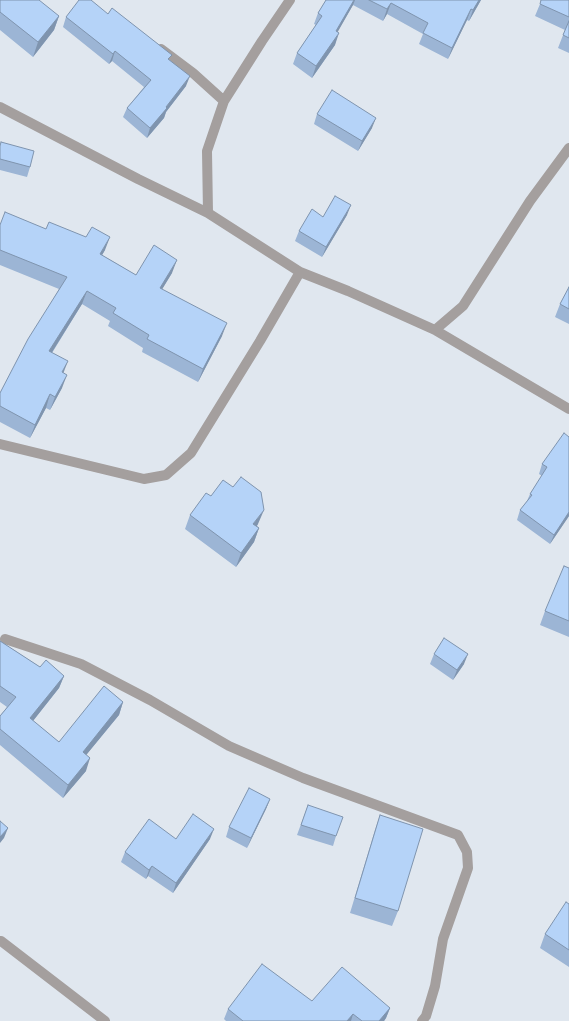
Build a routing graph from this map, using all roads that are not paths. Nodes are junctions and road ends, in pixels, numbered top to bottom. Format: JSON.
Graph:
{"nodes":[{"id":1,"x":290,"y":0,"type":"edge"},
{"id":2,"x":150,"y":40,"type":"edge"},
{"id":3,"x":224,"y":101,"type":"junction"},
{"id":4,"x":0,"y":107,"type":"edge"},
{"id":5,"x":569,"y":148,"type":"edge"},
{"id":6,"x":208,"y":213,"type":"junction"},
{"id":7,"x":300,"y":272,"type":"junction"},
{"id":8,"x":435,"y":330,"type":"junction"},
{"id":9,"x":569,"y":408,"type":"edge"},
{"id":10,"x":0,"y":444,"type":"edge"},
{"id":11,"x":5,"y":639,"type":"dead end"},
{"id":12,"x":1,"y":941,"type":"edge"},
{"id":13,"x":105,"y":1021,"type":"edge"},
{"id":14,"x":422,"y":1021,"type":"edge"}],
"edges":[{"from":1,"to":3,"type":"street"},
{"from":2,"to":3,"type":"street"},
{"from":3,"to":6,"type":"street"},
{"from":4,"to":6,"type":"street"},
{"from":5,"to":8,"type":"street"},
{"from":6,"to":7,"type":"street"},
{"from":7,"to":8,"type":"street"},
{"from":7,"to":10,"type":"street"},
{"from":8,"to":9,"type":"street"},
{"from":11,"to":14,"type":"street"},
{"from":12,"to":13,"type":"street"}]}
